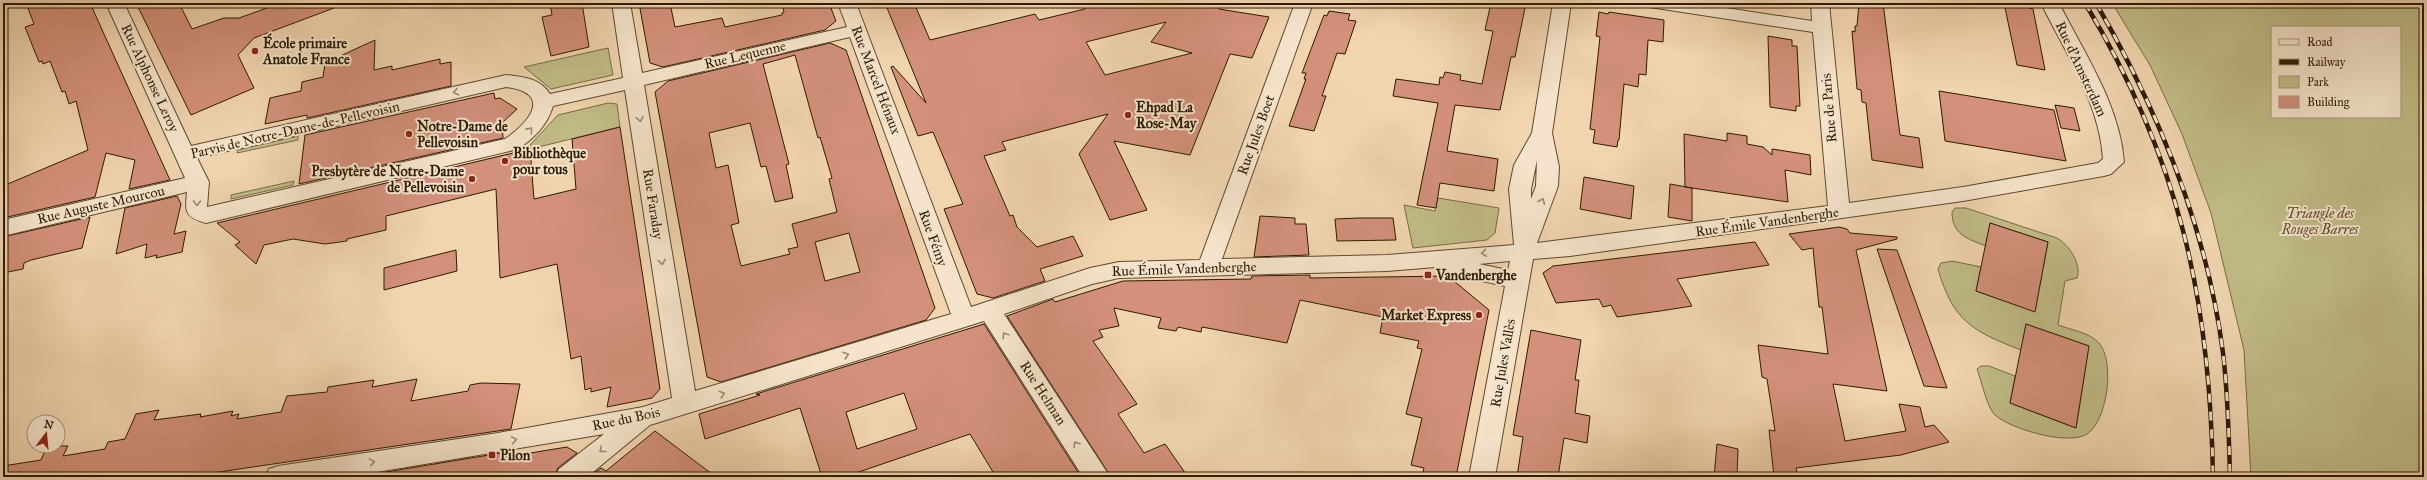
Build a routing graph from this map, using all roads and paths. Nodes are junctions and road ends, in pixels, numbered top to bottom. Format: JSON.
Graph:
{"nodes":[{"id":1,"x":115,"y":3,"type":"edge"},
{"id":2,"x":621,"y":3,"type":"edge"},
{"id":3,"x":847,"y":3,"type":"edge"},
{"id":4,"x":1304,"y":3,"type":"edge"},
{"id":5,"x":1562,"y":3,"type":"edge"},
{"id":6,"x":1656,"y":3,"type":"edge"},
{"id":7,"x":1820,"y":3,"type":"edge"},
{"id":8,"x":2050,"y":3,"type":"edge"},
{"id":9,"x":1822,"y":28,"type":"junction"},
{"id":10,"x":857,"y":30,"type":"junction"},
{"id":11,"x":634,"y":81,"type":"junction"},
{"id":12,"x":544,"y":102,"type":"junction"},
{"id":13,"x":2110,"y":135,"type":"joint"},
{"id":14,"x":185,"y":154,"type":"junction"},
{"id":15,"x":904,"y":156,"type":"joint"},
{"id":16,"x":198,"y":182,"type":"junction"},
{"id":17,"x":1839,"y":212,"type":"junction"},
{"id":18,"x":3,"y":228,"type":"edge"},
{"id":19,"x":1523,"y":250,"type":"junction"},
{"id":20,"x":1388,"y":263,"type":"junction"},
{"id":21,"x":1208,"y":267,"type":"junction"},
{"id":22,"x":1518,"y":280,"type":"junction"},
{"id":23,"x":989,"y":310,"type":"junction"},
{"id":24,"x":964,"y":318,"type":"junction"},
{"id":25,"x":685,"y":405,"type":"junction"},
{"id":26,"x":643,"y":417,"type":"junction"},
{"id":27,"x":278,"y":477,"type":"edge"},
{"id":28,"x":568,"y":477,"type":"edge"},
{"id":29,"x":1097,"y":477,"type":"edge"},
{"id":30,"x":1482,"y":477,"type":"edge"}],
"edges":[{"from":1,"to":14,"type":"street","name":"Rue Alphonse Leroy"},
{"from":2,"to":11,"type":"street","name":"Rue Faraday"},
{"from":3,"to":10,"type":"street","name":"Rue Marcel Hénaux"},
{"from":4,"to":21,"type":"street","name":"Rue Jules Boet"},
{"from":5,"to":19,"type":"street","name":"Rue Jules Vallès"},
{"from":6,"to":9,"type":"street"},
{"from":7,"to":9,"type":"street","name":"Rue de Paris"},
{"from":8,"to":13,"type":"street","name":"Rue d'Amsterdam"},
{"from":9,"to":17,"type":"street","name":"Rue de Paris"},
{"from":10,"to":11,"type":"street","name":"Rue Lequenne"},
{"from":10,"to":15,"type":"street","name":"Rue Marcel Hénaux"},
{"from":11,"to":12,"type":"street"},
{"from":11,"to":25,"type":"street","name":"Rue Faraday","one_way":true},
{"from":12,"to":14,"type":"street","name":"Parvis de Notre-Dame-de-Pellevoisin","one_way":true},
{"from":16,"to":12,"type":"street","name":"Parvis de Notre-Dame-de-Pellevoisin","one_way":true},
{"from":13,"to":17,"type":"street","name":"Rue Émile Vandenberghe"},
{"from":14,"to":16,"type":"street","name":"Parvis de Notre-Dame-de-Pellevoisin"},
{"from":15,"to":24,"type":"street","name":"Rue Fémy"},
{"from":16,"to":18,"type":"street","name":"Rue Auguste Mourcou"},
{"from":17,"to":19,"type":"street","name":"Rue Émile Vandenberghe"},
{"from":19,"to":20,"type":"street","name":"Rue Émile Vandenberghe","one_way":true},
{"from":19,"to":22,"type":"street","name":"Rue Jules Vallès"},
{"from":20,"to":21,"type":"street","name":"Rue Émile Vandenberghe"},
{"from":20,"to":22,"type":"street","name":"Rue Émile Vandenberghe"},
{"from":21,"to":23,"type":"street","name":"Rue Émile Vandenberghe"},
{"from":22,"to":30,"type":"street","name":"Rue Jules Vallès"},
{"from":23,"to":24,"type":"street","name":"Rue Émile Vandenberghe"},
{"from":29,"to":23,"type":"street","name":"Rue Helman","one_way":true},
{"from":25,"to":24,"type":"street","name":"Rue du Bois","one_way":true},
{"from":25,"to":26,"type":"street","name":"Rue du Bois"},
{"from":27,"to":26,"type":"street","name":"Rue du Bois","one_way":true},
{"from":26,"to":28,"type":"street","one_way":true}]}
